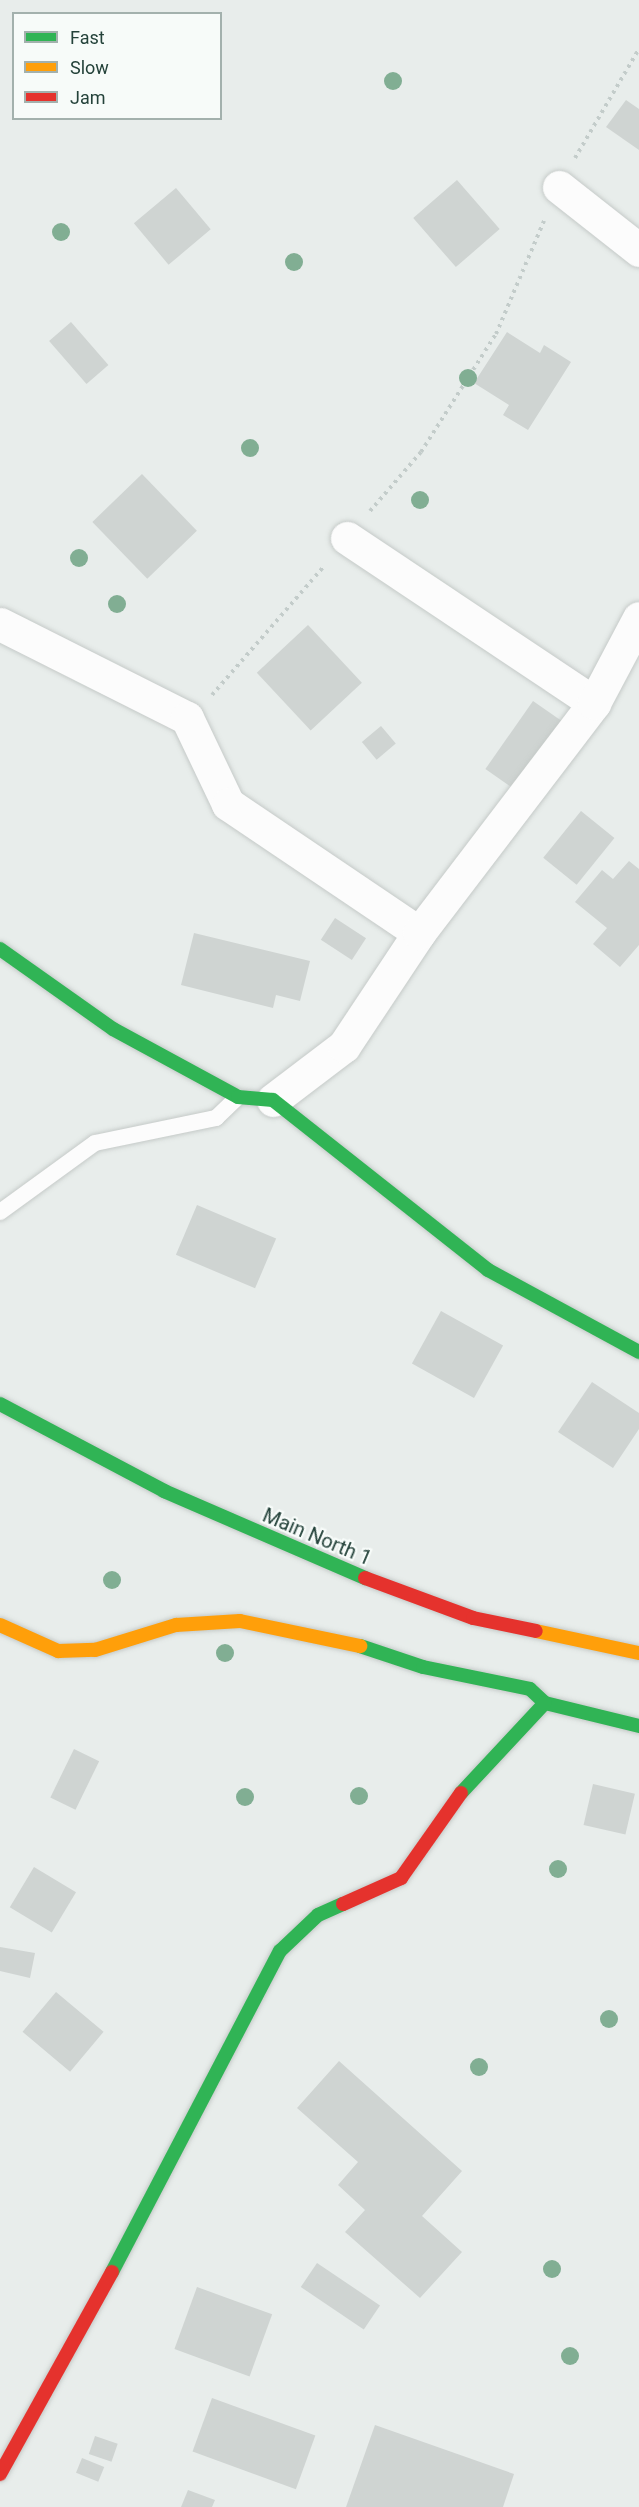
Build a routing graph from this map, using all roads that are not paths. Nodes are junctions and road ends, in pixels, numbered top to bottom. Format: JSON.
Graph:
{"nodes":[{"id":1,"x":559,"y":187,"type":"road end"},
{"id":2,"x":639,"y":250,"type":"edge"},
{"id":3,"x":347,"y":538,"type":"road end"},
{"id":4,"x":639,"y":618,"type":"edge"},
{"id":5,"x":0,"y":624,"type":"edge"},
{"id":6,"x":594,"y":703,"type":"junction"},
{"id":7,"x":419,"y":933,"type":"junction"},
{"id":8,"x":0,"y":949,"type":"edge"},
{"id":9,"x":237,"y":1097,"type":"junction"},
{"id":10,"x":273,"y":1100,"type":"junction"},
{"id":11,"x":0,"y":1212,"type":"edge"},
{"id":12,"x":639,"y":1352,"type":"edge"},
{"id":13,"x":0,"y":1404,"type":"edge"},
{"id":14,"x":0,"y":1625,"type":"edge"},
{"id":15,"x":639,"y":1653,"type":"edge"},
{"id":16,"x":545,"y":1703,"type":"junction"},
{"id":17,"x":639,"y":1726,"type":"edge"},
{"id":18,"x":0,"y":2474,"type":"edge"}],
"edges":[{"from":1,"to":2,"type":"street"},
{"from":3,"to":6,"type":"street"},
{"from":4,"to":6,"type":"street"},
{"from":5,"to":7,"type":"street"},
{"from":6,"to":7,"type":"street"},
{"from":7,"to":10,"type":"street"},
{"from":8,"to":9,"type":"street"},
{"from":9,"to":10,"type":"street"},
{"from":9,"to":11,"type":"lane"},
{"from":10,"to":12,"type":"street"},
{"from":13,"to":15,"type":"street","name":"Main North 1"},
{"from":14,"to":16,"type":"street"},
{"from":16,"to":17,"type":"street"},
{"from":16,"to":18,"type":"street"}]}
